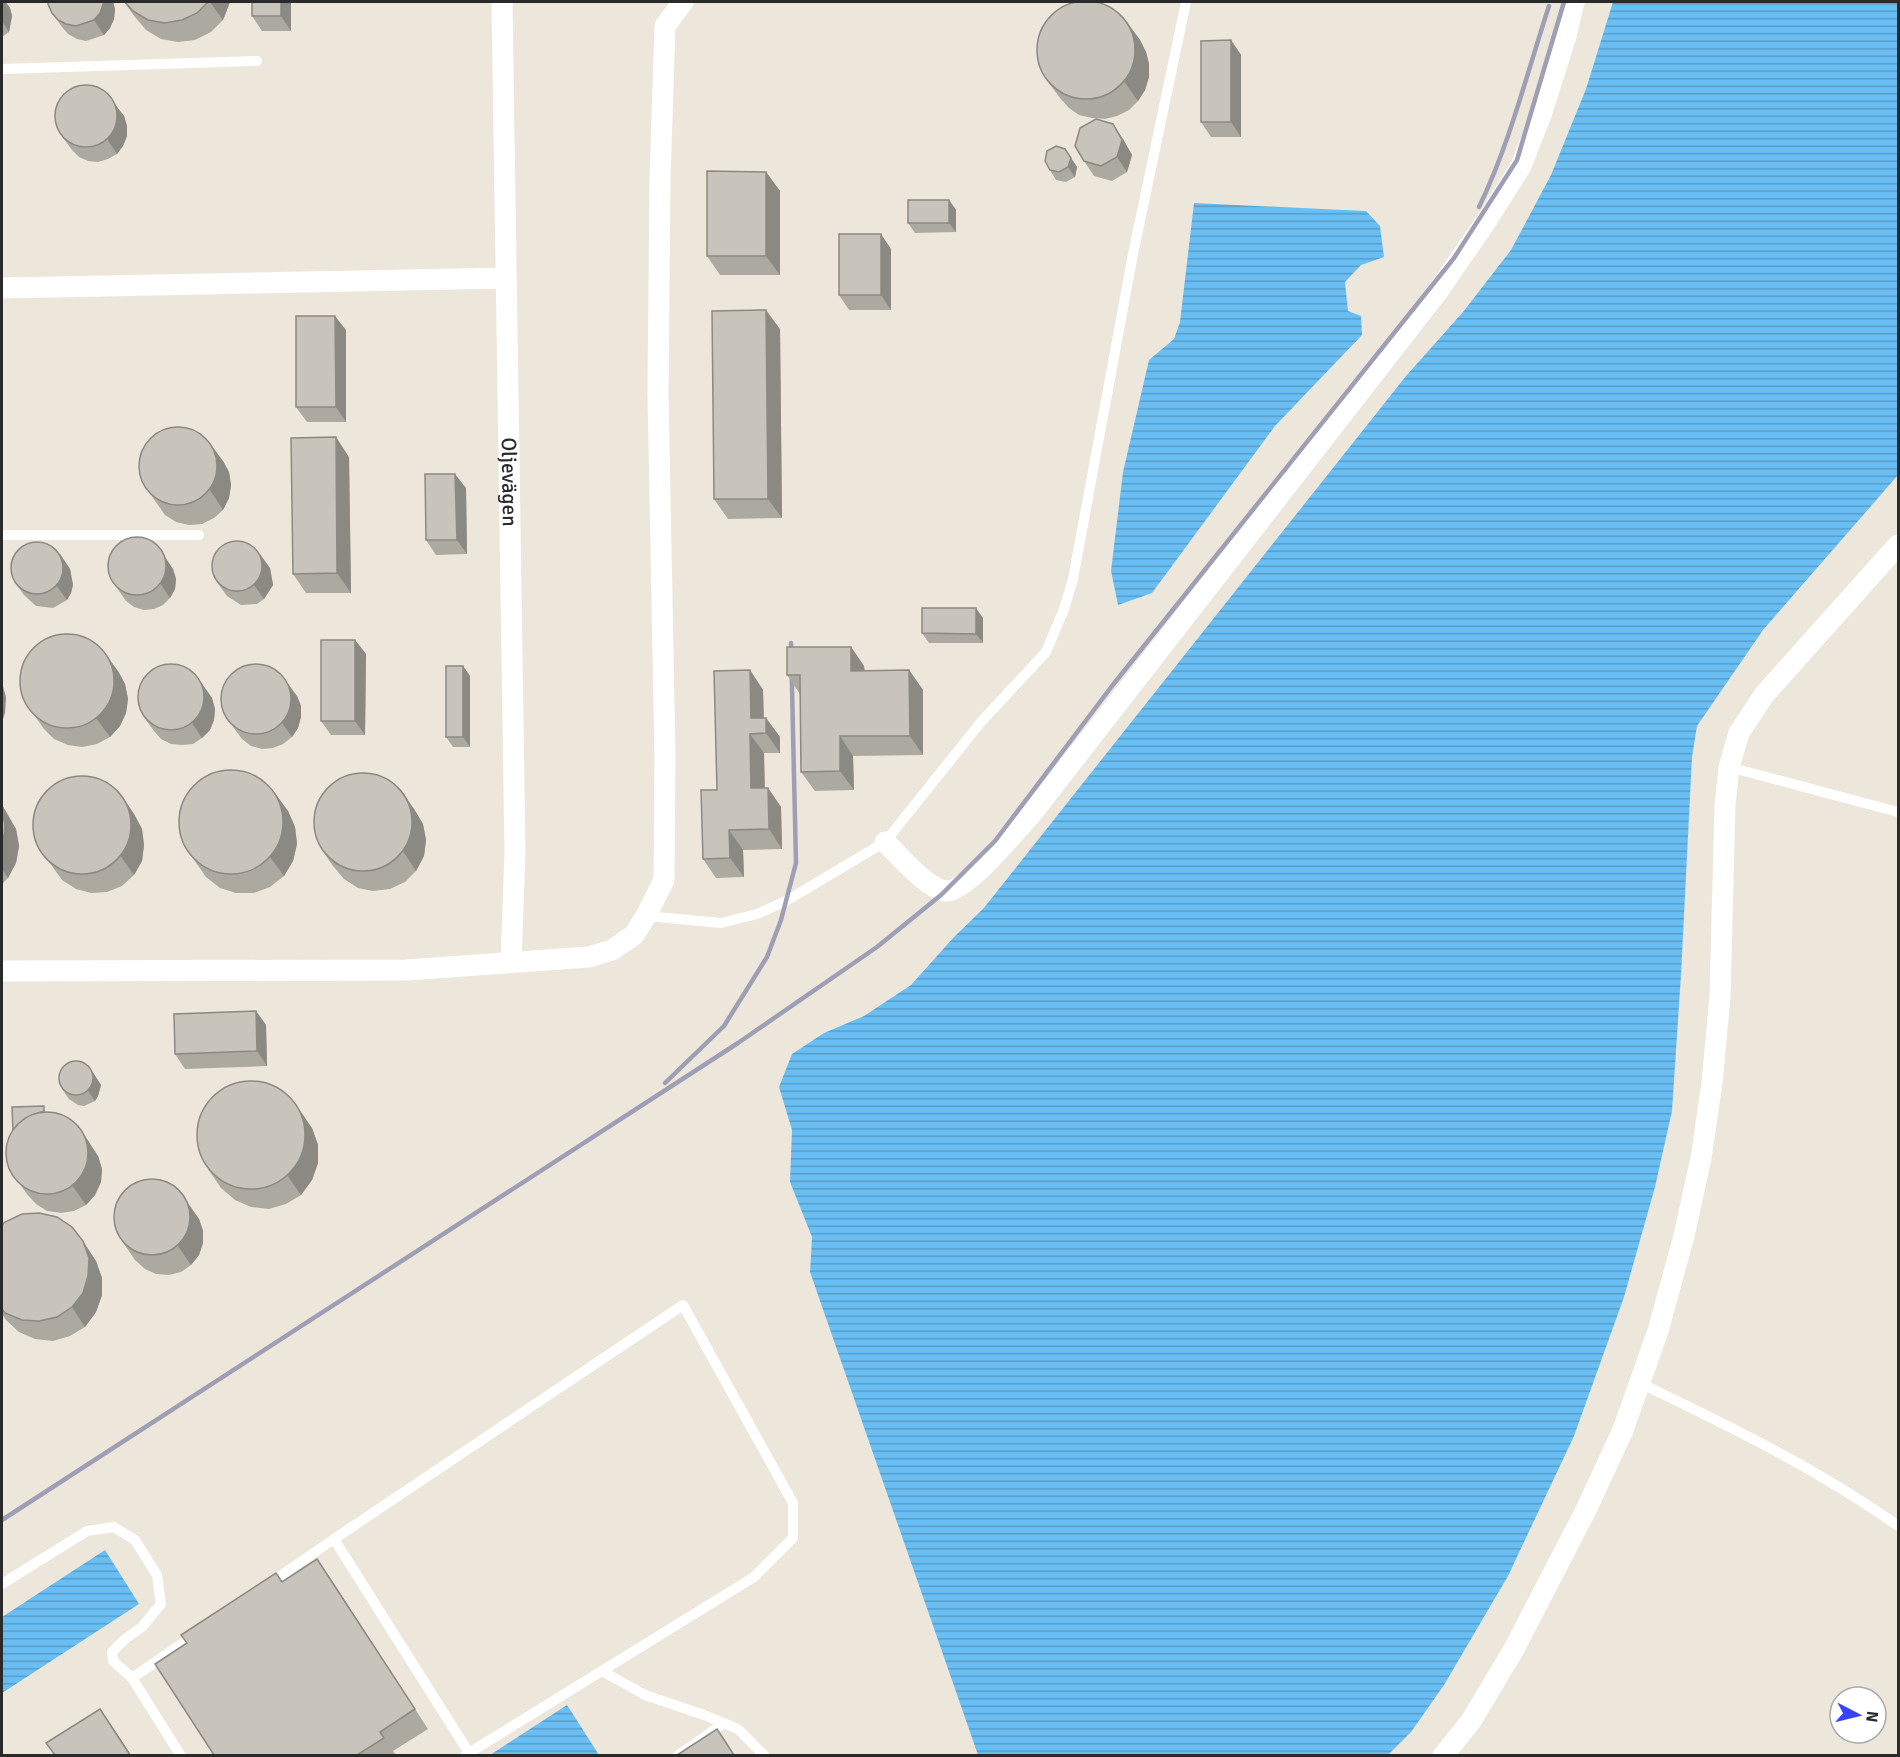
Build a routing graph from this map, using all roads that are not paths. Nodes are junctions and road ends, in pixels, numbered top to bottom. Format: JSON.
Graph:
{"nodes":[{"id":1,"x":502,"y":2,"type":"edge"},
{"id":2,"x":1186,"y":2,"type":"edge"},
{"id":3,"x":1574,"y":2,"type":"edge"},
{"id":4,"x":676,"y":6,"type":"edge"},
{"id":5,"x":258,"y":61,"type":"dead end"},
{"id":6,"x":2,"y":69,"type":"edge"},
{"id":7,"x":506,"y":278,"type":"junction"},
{"id":8,"x":2,"y":288,"type":"edge"},
{"id":9,"x":2,"y":535,"type":"edge"},
{"id":10,"x":199,"y":536,"type":"dead end"},
{"id":11,"x":1899,"y":545,"type":"edge"},
{"id":12,"x":1729,"y":767,"type":"junction"},
{"id":13,"x":1899,"y":812,"type":"edge"},
{"id":14,"x":885,"y":842,"type":"junction"},
{"id":15,"x":646,"y":916,"type":"junction"},
{"id":16,"x":511,"y":962,"type":"junction"},
{"id":17,"x":2,"y":971,"type":"edge"},
{"id":18,"x":1640,"y":1383,"type":"junction"},
{"id":19,"x":1899,"y":1526,"type":"edge"},
{"id":20,"x":334,"y":1539,"type":"junction"},
{"id":21,"x":2,"y":1584,"type":"edge"},
{"id":22,"x":257,"y":1592,"type":"edge"},
{"id":23,"x":208,"y":1625,"type":"edge"},
{"id":24,"x":602,"y":1671,"type":"junction"},
{"id":25,"x":132,"y":1678,"type":"junction"},
{"id":26,"x":724,"y":1723,"type":"junction"},
{"id":27,"x":467,"y":1754,"type":"edge"},
{"id":28,"x":180,"y":1755,"type":"edge"},
{"id":29,"x":677,"y":1755,"type":"edge"},
{"id":30,"x":765,"y":1755,"type":"edge"},
{"id":31,"x":1443,"y":1755,"type":"edge"}],
"edges":[{"from":1,"to":7,"type":"street","name":"Oljevägen"},
{"from":2,"to":14,"type":"lane"},
{"from":3,"to":14,"type":"street"},
{"from":4,"to":15,"type":"street"},
{"from":5,"to":6,"type":"lane"},
{"from":7,"to":8,"type":"street"},
{"from":7,"to":16,"type":"street","name":"Oljevägen"},
{"from":9,"to":10,"type":"lane"},
{"from":11,"to":12,"type":"street"},
{"from":12,"to":13,"type":"lane"},
{"from":12,"to":18,"type":"street"},
{"from":14,"to":15,"type":"lane"},
{"from":15,"to":16,"type":"street"},
{"from":16,"to":17,"type":"street"},
{"from":18,"to":19,"type":"lane"},
{"from":18,"to":31,"type":"street"},
{"from":20,"to":22,"type":"lane"},
{"from":20,"to":24,"type":"lane"},
{"from":20,"to":27,"type":"lane"},
{"from":21,"to":25,"type":"lane"},
{"from":23,"to":25,"type":"lane"},
{"from":24,"to":26,"type":"lane"},
{"from":24,"to":27,"type":"lane"},
{"from":25,"to":28,"type":"lane"},
{"from":26,"to":29,"type":"lane"},
{"from":26,"to":30,"type":"lane"}]}
